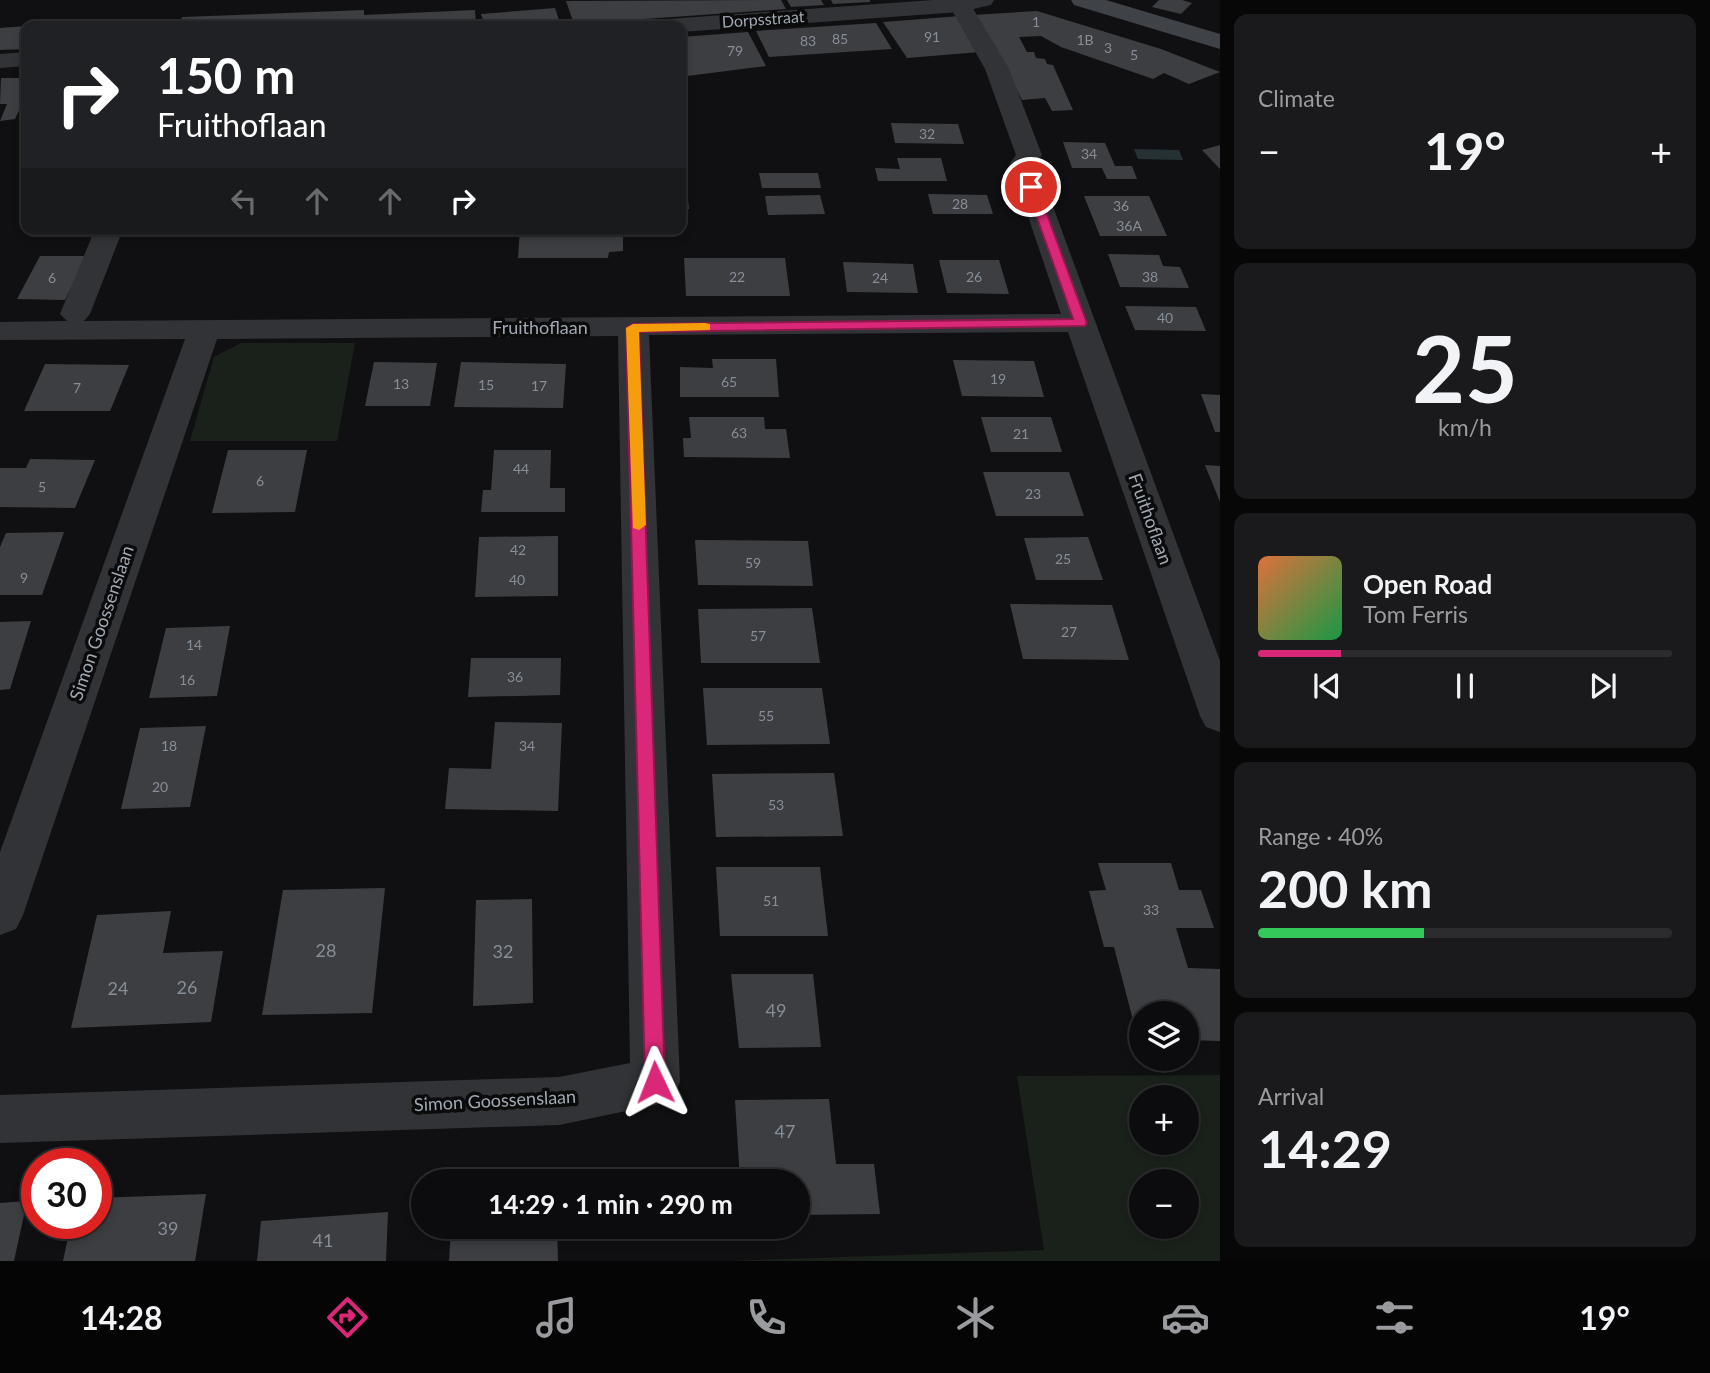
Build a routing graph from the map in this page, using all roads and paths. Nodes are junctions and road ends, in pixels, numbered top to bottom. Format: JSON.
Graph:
{"nodes":[{"id":1,"x":1082,"y":0,"type":"edge"},
{"id":2,"x":971,"y":2,"type":"edge"},
{"id":3,"x":686,"y":25,"type":"edge"},
{"id":4,"x":1220,"y":42,"type":"edge"},
{"id":5,"x":21,"y":60,"type":"edge"},
{"id":6,"x":0,"y":61,"type":"edge"},
{"id":7,"x":107,"y":235,"type":"edge"},
{"id":8,"x":75,"y":314,"type":"dead end"},
{"id":9,"x":1080,"y":323,"type":"junction"},
{"id":10,"x":633,"y":328,"type":"junction"},
{"id":11,"x":204,"y":330,"type":"junction"},
{"id":12,"x":0,"y":331,"type":"edge"},
{"id":13,"x":1220,"y":716,"type":"edge"},
{"id":14,"x":0,"y":915,"type":"edge"},
{"id":15,"x":0,"y":1119,"type":"edge"}],
"edges":[{"from":1,"to":4,"type":"main road"},
{"from":2,"to":3,"type":"street","name":"Dorpsstraat"},
{"from":2,"to":9,"type":"street","name":"Fruithoflaan"},
{"from":5,"to":6,"type":"street"},
{"from":7,"to":8,"type":"street"},
{"from":9,"to":10,"type":"street","name":"Fruithoflaan"},
{"from":9,"to":13,"type":"street","name":"Fruithoflaan"},
{"from":10,"to":11,"type":"street","name":"Fruithoflaan"},
{"from":10,"to":15,"type":"street","name":"Simon Goossenslaan"},
{"from":11,"to":12,"type":"street","name":"Fruithoflaan"},
{"from":11,"to":14,"type":"street","name":"Simon Goossenslaan"}]}
